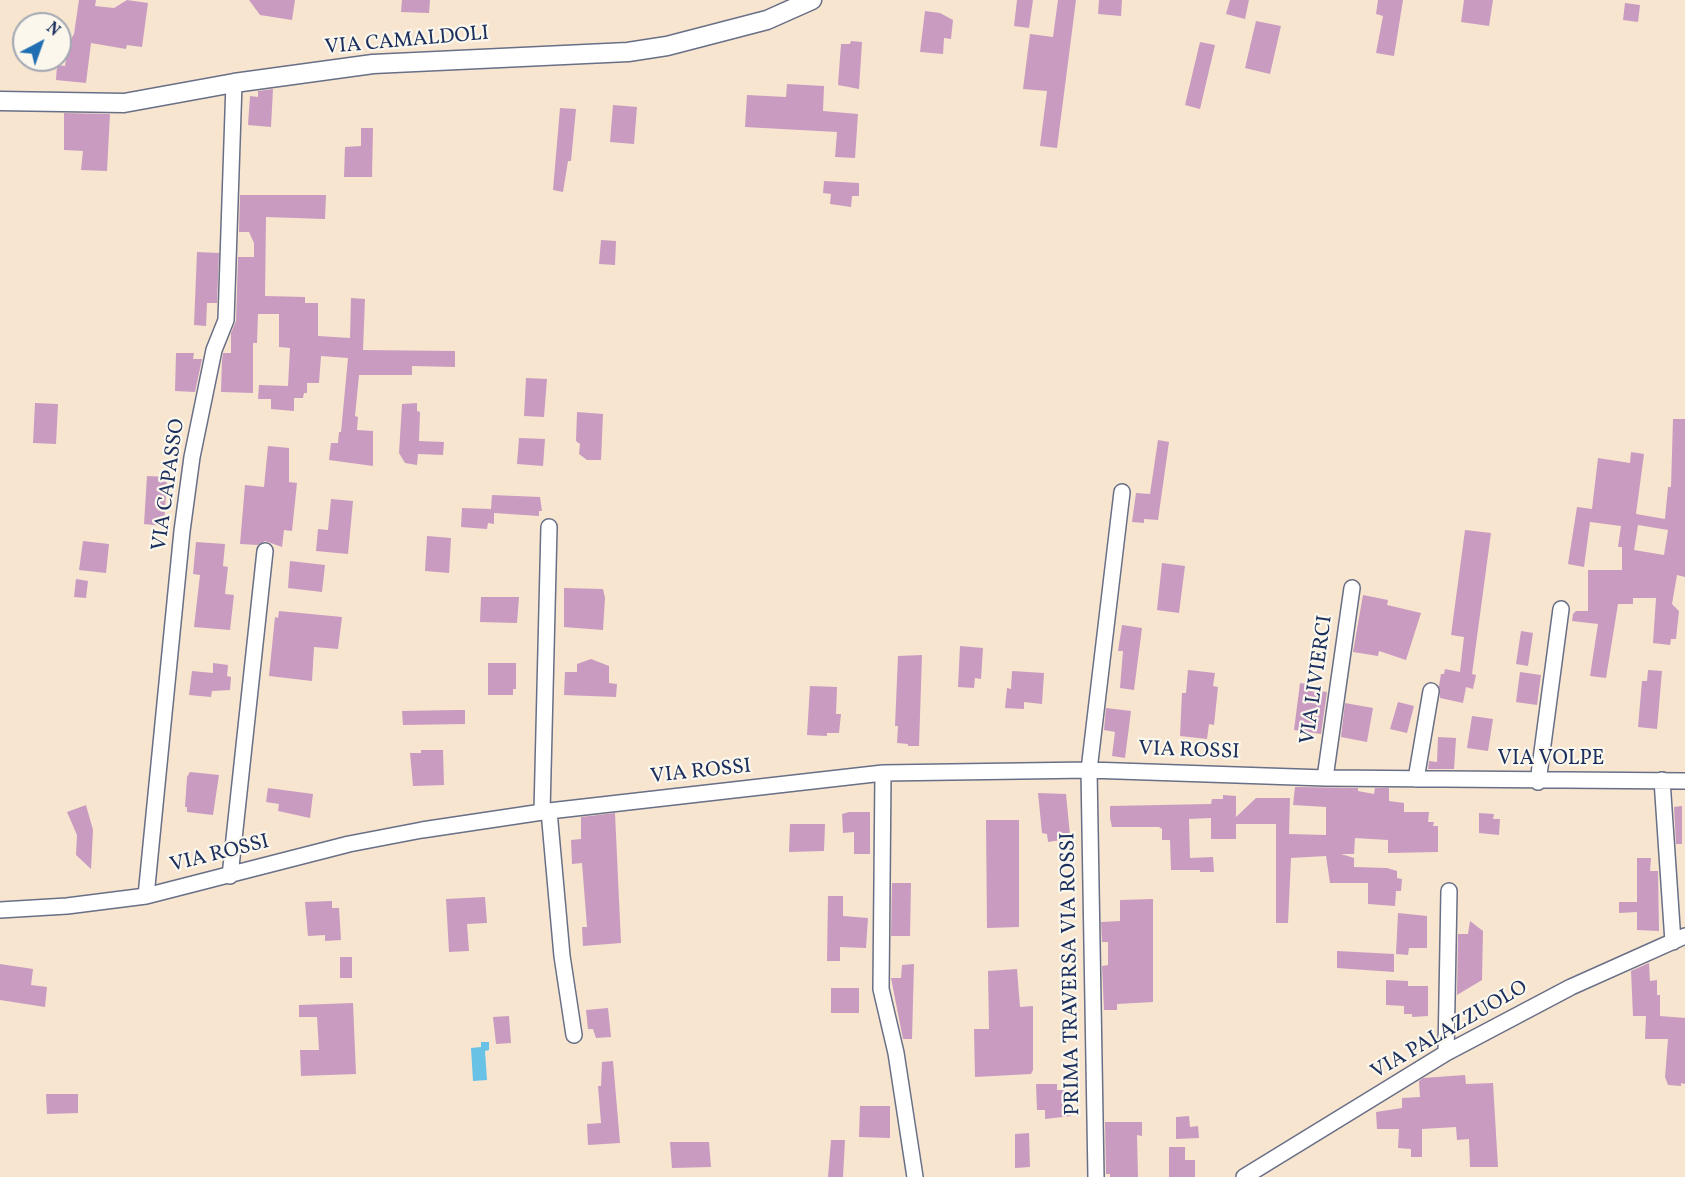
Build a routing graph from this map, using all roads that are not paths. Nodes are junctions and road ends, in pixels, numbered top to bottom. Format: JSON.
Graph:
{"nodes":[{"id":1,"x":812,"y":0,"type":"edge"},
{"id":2,"x":234,"y":83,"type":"junction"},
{"id":3,"x":0,"y":101,"type":"edge"},
{"id":4,"x":1122,"y":492,"type":"dead end"},
{"id":5,"x":549,"y":527,"type":"dead end"},
{"id":6,"x":265,"y":551,"type":"dead end"},
{"id":7,"x":1352,"y":588,"type":"dead end"},
{"id":8,"x":1561,"y":609,"type":"dead end"},
{"id":9,"x":1431,"y":691,"type":"dead end"},
{"id":10,"x":1089,"y":770,"type":"junction"},
{"id":11,"x":883,"y":773,"type":"junction"},
{"id":12,"x":1325,"y":778,"type":"junction"},
{"id":13,"x":1416,"y":779,"type":"junction"},
{"id":14,"x":1662,"y":780,"type":"junction"},
{"id":15,"x":1685,"y":781,"type":"edge"},
{"id":16,"x":1538,"y":782,"type":"junction"},
{"id":17,"x":546,"y":811,"type":"junction"},
{"id":18,"x":230,"y":876,"type":"junction"},
{"id":19,"x":1449,"y":891,"type":"dead end"},
{"id":20,"x":146,"y":896,"type":"junction"},
{"id":21,"x":0,"y":910,"type":"edge"},
{"id":22,"x":1679,"y":939,"type":"edge"},
{"id":23,"x":574,"y":1035,"type":"dead end"},
{"id":24,"x":1446,"y":1053,"type":"junction"},
{"id":25,"x":915,"y":1177,"type":"edge"},
{"id":26,"x":1096,"y":1177,"type":"edge"},
{"id":27,"x":1244,"y":1177,"type":"edge"}],
"edges":[{"from":1,"to":2,"type":"street","name":"VIA CAMALDOLI"},
{"from":2,"to":3,"type":"street","name":"VIA CAMALDOLI"},
{"from":2,"to":20,"type":"street","name":"VIA CAPASSO"},
{"from":4,"to":10,"type":"street","name":"PRIMA TRAVERSA VIA ROSSI"},
{"from":5,"to":17,"type":"street"},
{"from":6,"to":18,"type":"street"},
{"from":7,"to":12,"type":"street","name":"VIA LIVIERCI"},
{"from":8,"to":16,"type":"street"},
{"from":9,"to":13,"type":"street"},
{"from":10,"to":11,"type":"street","name":"VIA ROSSI"},
{"from":10,"to":12,"type":"street","name":"VIA ROSSI"},
{"from":10,"to":26,"type":"street","name":"PRIMA TRAVERSA VIA ROSSI"},
{"from":11,"to":17,"type":"street","name":"VIA ROSSI"},
{"from":11,"to":25,"type":"street"},
{"from":12,"to":13,"type":"street","name":"VIA ROSSI"},
{"from":13,"to":16,"type":"street","name":"VIA VOLPE"},
{"from":14,"to":15,"type":"street","name":"VIA VOLPE"},
{"from":14,"to":16,"type":"street","name":"VIA VOLPE"},
{"from":14,"to":22,"type":"street"},
{"from":17,"to":18,"type":"street","name":"VIA ROSSI"},
{"from":17,"to":23,"type":"street"},
{"from":18,"to":20,"type":"street","name":"VIA ROSSI"},
{"from":19,"to":24,"type":"street"},
{"from":20,"to":21,"type":"street","name":"VIA ROSSI"},
{"from":22,"to":24,"type":"street","name":"VIA PALAZZUOLO"},
{"from":24,"to":27,"type":"street","name":"VIA PALAZZUOLO"}]}
